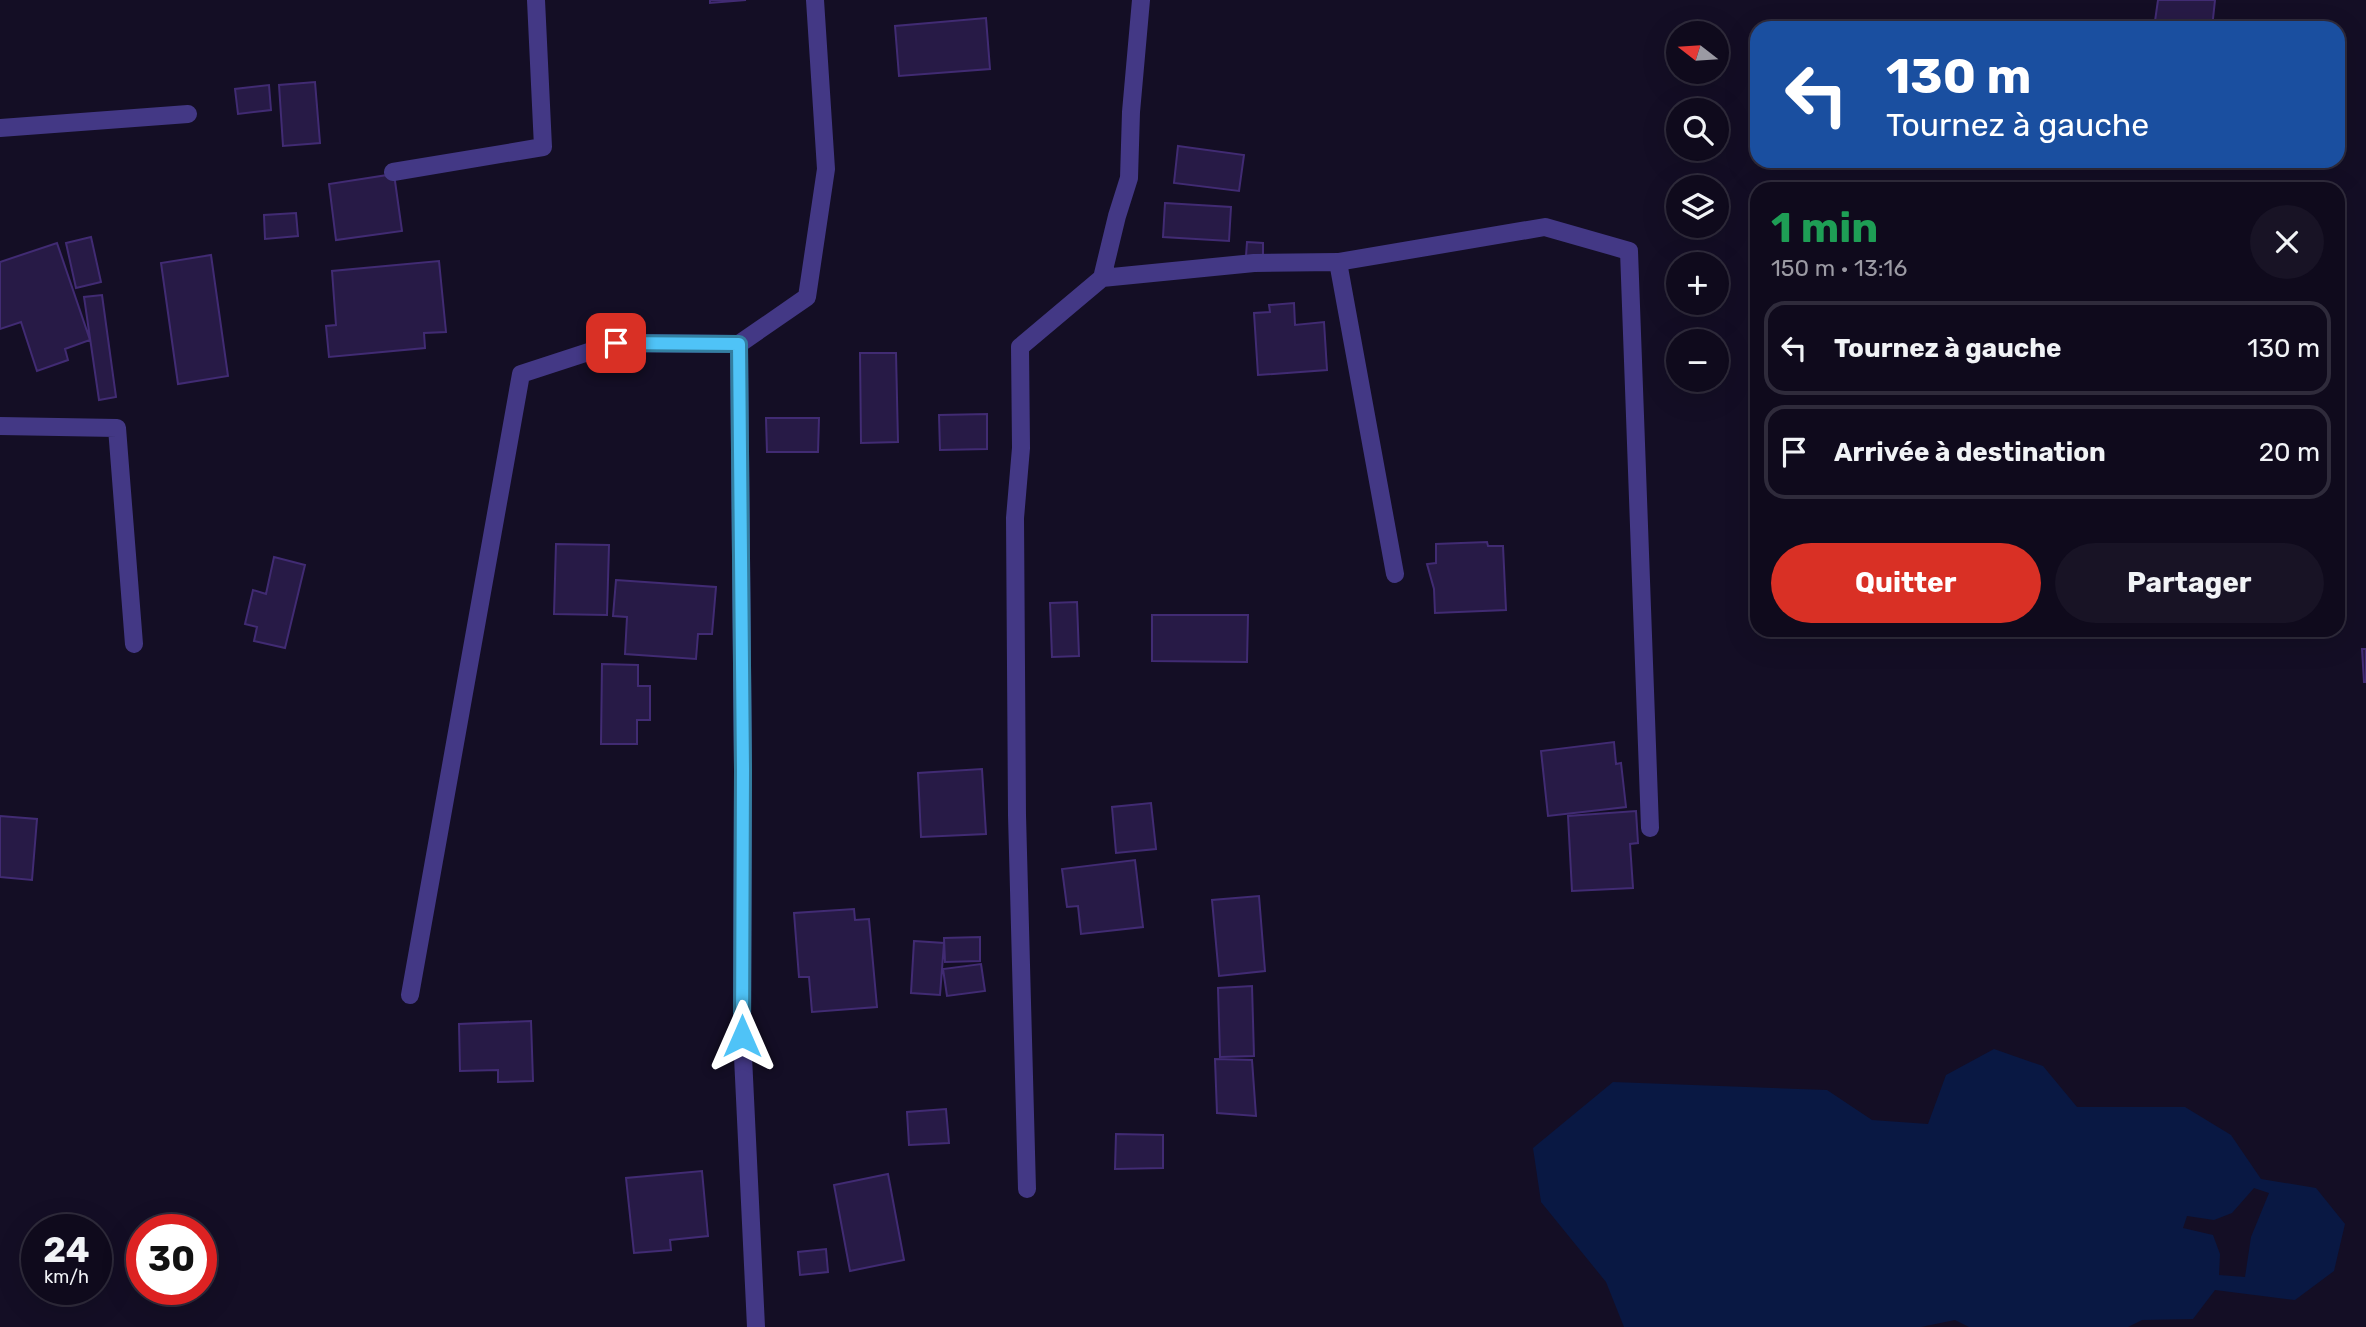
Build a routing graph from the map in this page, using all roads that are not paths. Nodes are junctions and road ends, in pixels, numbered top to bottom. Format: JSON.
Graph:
{"nodes":[{"id":1,"x":536,"y":0,"type":"edge"},
{"id":2,"x":815,"y":0,"type":"edge"},
{"id":3,"x":1140,"y":0,"type":"edge"},
{"id":4,"x":188,"y":114,"type":"dead end"},
{"id":5,"x":0,"y":128,"type":"edge"},
{"id":6,"x":393,"y":172,"type":"dead end"},
{"id":7,"x":1338,"y":262,"type":"junction"},
{"id":8,"x":1102,"y":278,"type":"junction"},
{"id":9,"x":739,"y":344,"type":"junction"},
{"id":10,"x":0,"y":426,"type":"edge"},
{"id":11,"x":1395,"y":574,"type":"dead end"},
{"id":12,"x":134,"y":644,"type":"dead end"},
{"id":13,"x":1650,"y":828,"type":"dead end"},
{"id":14,"x":410,"y":995,"type":"dead end"},
{"id":15,"x":1027,"y":1189,"type":"dead end"},
{"id":16,"x":756,"y":1327,"type":"edge"}],
"edges":[{"from":1,"to":6,"type":"street"},
{"from":2,"to":9,"type":"street"},
{"from":3,"to":8,"type":"street"},
{"from":4,"to":5,"type":"street"},
{"from":7,"to":8,"type":"street"},
{"from":7,"to":11,"type":"street"},
{"from":7,"to":13,"type":"street"},
{"from":8,"to":15,"type":"street"},
{"from":9,"to":14,"type":"street"},
{"from":9,"to":16,"type":"street"},
{"from":10,"to":12,"type":"street"}]}
